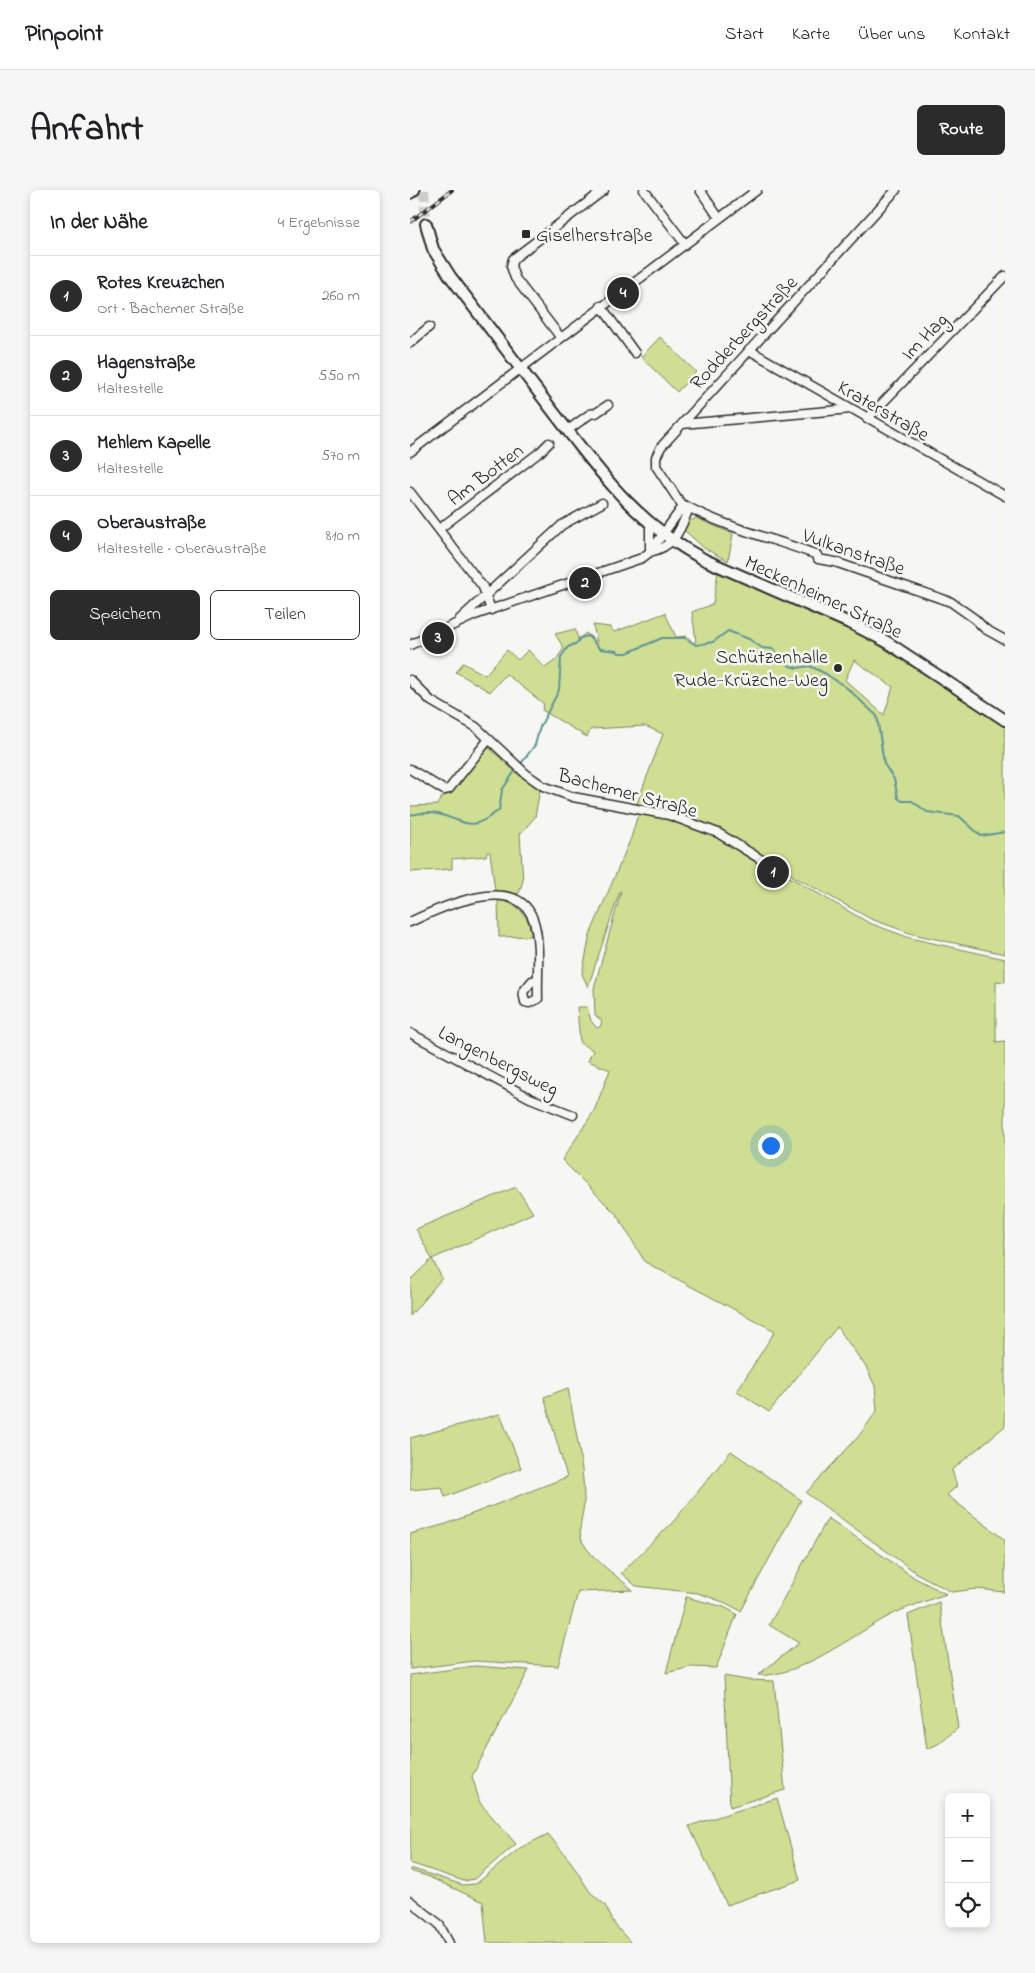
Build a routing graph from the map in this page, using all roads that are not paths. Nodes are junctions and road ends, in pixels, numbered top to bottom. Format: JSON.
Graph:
{"nodes":[{"id":1,"x":414,"y":190,"type":"edge"},
{"id":2,"x":604,"y":190,"type":"edge"},
{"id":3,"x":644,"y":190,"type":"edge"},
{"id":4,"x":700,"y":190,"type":"edge"},
{"id":5,"x":757,"y":190,"type":"edge"},
{"id":6,"x":896,"y":190,"type":"edge"},
{"id":7,"x":410,"y":193,"type":"edge"},
{"id":8,"x":719,"y":218,"type":"junction"},
{"id":9,"x":426,"y":224,"type":"tunnel mouth"},
{"id":10,"x":685,"y":244,"type":"junction"},
{"id":11,"x":1005,"y":276,"type":"edge"},
{"id":12,"x":601,"y":306,"type":"junction"},
{"id":13,"x":429,"y":327,"type":"dead end"},
{"id":14,"x":561,"y":338,"type":"junction"},
{"id":15,"x":410,"y":343,"type":"edge"},
{"id":16,"x":749,"y":350,"type":"junction"},
{"id":17,"x":635,"y":353,"type":"dead end"},
{"id":18,"x":520,"y":368,"type":"junction"},
{"id":19,"x":608,"y":405,"type":"dead end"},
{"id":20,"x":851,"y":410,"type":"junction"},
{"id":21,"x":867,"y":418,"type":"junction"},
{"id":22,"x":682,"y":424,"type":"junction"},
{"id":23,"x":568,"y":430,"type":"junction"},
{"id":24,"x":549,"y":442,"type":"dead end"},
{"id":25,"x":410,"y":452,"type":"edge"},
{"id":26,"x":410,"y":492,"type":"edge"},
{"id":27,"x":1005,"y":496,"type":"edge"},
{"id":28,"x":602,"y":503,"type":"dead end"},
{"id":29,"x":684,"y":505,"type":"junction"},
{"id":30,"x":650,"y":525,"type":"junction"},
{"id":31,"x":439,"y":529,"type":"junction"},
{"id":32,"x":668,"y":538,"type":"junction"},
{"id":33,"x":650,"y":552,"type":"junction"},
{"id":34,"x":487,"y":596,"type":"junction"},
{"id":35,"x":491,"y":610,"type":"junction"},
{"id":36,"x":457,"y":622,"type":"junction"},
{"id":37,"x":1005,"y":640,"type":"edge"},
{"id":38,"x":410,"y":645,"type":"edge"},
{"id":39,"x":410,"y":680,"type":"edge"},
{"id":40,"x":1005,"y":720,"type":"edge"},
{"id":41,"x":489,"y":739,"type":"junction"},
{"id":42,"x":410,"y":769,"type":"edge"},
{"id":43,"x":775,"y":868,"type":"dead end"},
{"id":44,"x":410,"y":922,"type":"edge"},
{"id":45,"x":537,"y":980,"type":"dead end"},
{"id":46,"x":410,"y":1033,"type":"edge"},
{"id":47,"x":573,"y":1116,"type":"dead end"},
{"id":48,"x":410,"y":1901,"type":"edge"},
{"id":49,"x":449,"y":1943,"type":"edge"}],
"edges":[{"from":1,"to":7,"type":"main road"},
{"from":2,"to":14,"type":"street"},
{"from":3,"to":10,"type":"street"},
{"from":4,"to":8,"type":"street"},
{"from":5,"to":8,"type":"street"},
{"from":6,"to":16,"type":"street","name":"Rodderbergstraße"},
{"from":8,"to":10,"type":"street"},
{"from":9,"to":18,"type":"main road","name":"Meckenheimer Straße"},
{"from":10,"to":12,"type":"street"},
{"from":11,"to":21,"type":"street","name":"Im Hag"},
{"from":12,"to":14,"type":"street"},
{"from":12,"to":17,"type":"street"},
{"from":13,"to":15,"type":"street"},
{"from":14,"to":18,"type":"street"},
{"from":16,"to":20,"type":"street","name":"Kraterstraße"},
{"from":16,"to":22,"type":"street","name":"Rodderbergstraße"},
{"from":18,"to":23,"type":"main road","name":"Meckenheimer Straße"},
{"from":18,"to":25,"type":"street"},
{"from":19,"to":23,"type":"street"},
{"from":20,"to":21,"type":"street","name":"Kraterstraße"},
{"from":20,"to":22,"type":"street"},
{"from":21,"to":27,"type":"street","name":"Kraterstraße"},
{"from":22,"to":29,"type":"street","name":"Rodderbergstraße"},
{"from":23,"to":30,"type":"main road","name":"Meckenheimer Straße"},
{"from":24,"to":31,"type":"street","name":"Am Botten"},
{"from":26,"to":31,"type":"street"},
{"from":28,"to":34,"type":"street"},
{"from":29,"to":32,"type":"street"},
{"from":29,"to":37,"type":"street","name":"Vulkanstraße"},
{"from":30,"to":32,"type":"main road","name":"Meckenheimer Straße"},
{"from":30,"to":33,"type":"street"},
{"from":31,"to":34,"type":"street"},
{"from":32,"to":33,"type":"street"},
{"from":32,"to":40,"type":"main road","name":"Meckenheimer Straße"},
{"from":33,"to":35,"type":"street"},
{"from":34,"to":35,"type":"street"},
{"from":34,"to":36,"type":"street"},
{"from":35,"to":36,"type":"street"},
{"from":36,"to":38,"type":"street"},
{"from":39,"to":41,"type":"street","name":"Bachemer Straße"},
{"from":41,"to":42,"type":"street"},
{"from":41,"to":43,"type":"street","name":"Bachemer Straße"},
{"from":44,"to":45,"type":"street"},
{"from":46,"to":47,"type":"street","name":"Langenbergsweg"},
{"from":48,"to":49,"type":"street"}]}
